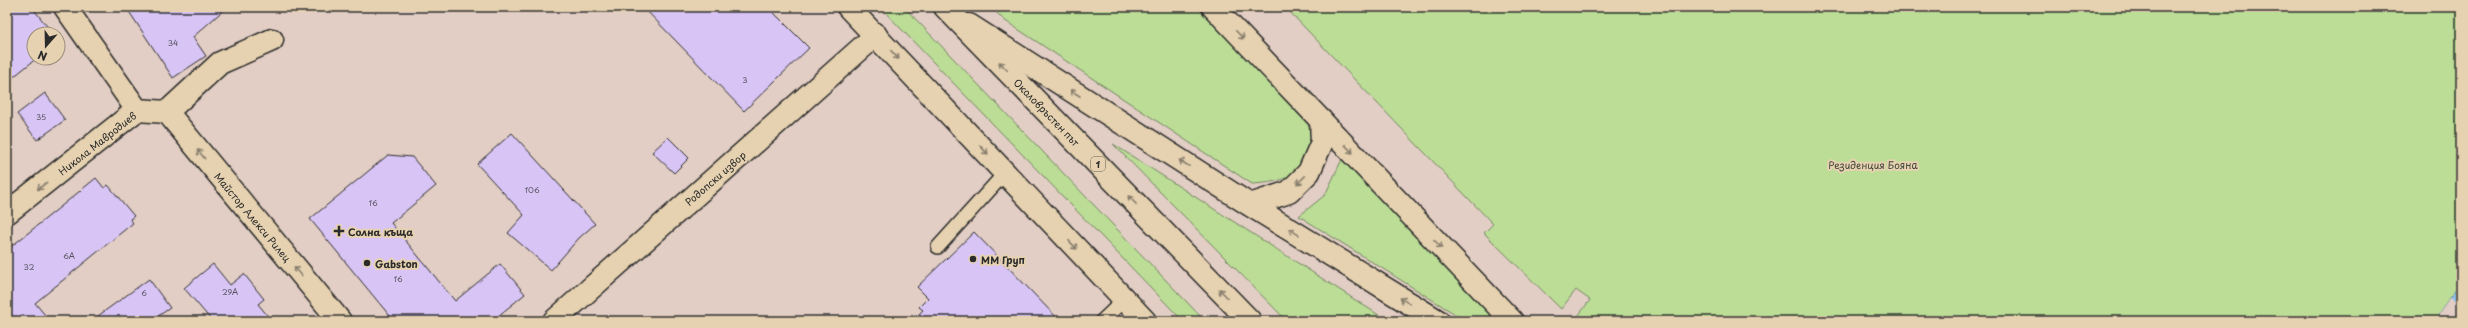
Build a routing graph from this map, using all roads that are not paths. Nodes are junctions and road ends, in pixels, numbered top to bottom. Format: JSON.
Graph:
{"nodes":[{"id":1,"x":65,"y":7,"type":"edge"},
{"id":2,"x":848,"y":7,"type":"edge"},
{"id":3,"x":1213,"y":7,"type":"edge"},
{"id":4,"x":949,"y":11,"type":"edge"},
{"id":5,"x":876,"y":36,"type":"junction"},
{"id":6,"x":272,"y":40,"type":"dead end"},
{"id":7,"x":138,"y":110,"type":"junction"},
{"id":8,"x":167,"y":112,"type":"junction"},
{"id":9,"x":1321,"y":120,"type":"junction"},
{"id":10,"x":1005,"y":173,"type":"junction"},
{"id":11,"x":1250,"y":205,"type":"junction"},
{"id":12,"x":7,"y":213,"type":"edge"},
{"id":13,"x":938,"y":247,"type":"dead end"},
{"id":14,"x":1124,"y":300,"type":"junction"},
{"id":15,"x":340,"y":321,"type":"edge"},
{"id":16,"x":554,"y":321,"type":"edge"},
{"id":17,"x":1102,"y":321,"type":"edge"},
{"id":18,"x":1145,"y":321,"type":"edge"},
{"id":19,"x":1250,"y":321,"type":"edge"},
{"id":20,"x":1438,"y":321,"type":"edge"},
{"id":21,"x":1512,"y":321,"type":"edge"}],
"edges":[{"from":1,"to":7,"type":"main road"},
{"from":2,"to":5,"type":"main road"},
{"from":3,"to":9,"type":"main road","one_way":true},
{"from":11,"to":4,"type":"main road","one_way":true},
{"from":19,"to":4,"type":"main road","name":"Околовръстен път","number":"1","one_way":true},
{"from":5,"to":10,"type":"main road","one_way":true},
{"from":5,"to":16,"type":"main road","name":"Родопски извор"},
{"from":6,"to":8,"type":"main road"},
{"from":7,"to":8,"type":"main road","name":"Никола Мавродиев"},
{"from":7,"to":12,"type":"main road","name":"Никола Мавродиев","one_way":true},
{"from":15,"to":8,"type":"main road","name":"Майстор Алекси Рилец","one_way":true},
{"from":9,"to":11,"type":"main road","one_way":true},
{"from":9,"to":21,"type":"main road","one_way":true},
{"from":10,"to":13,"type":"lane"},
{"from":10,"to":14,"type":"main road","one_way":true},
{"from":20,"to":11,"type":"main road","one_way":true},
{"from":14,"to":17,"type":"lane"},
{"from":14,"to":18,"type":"main road"}]}
